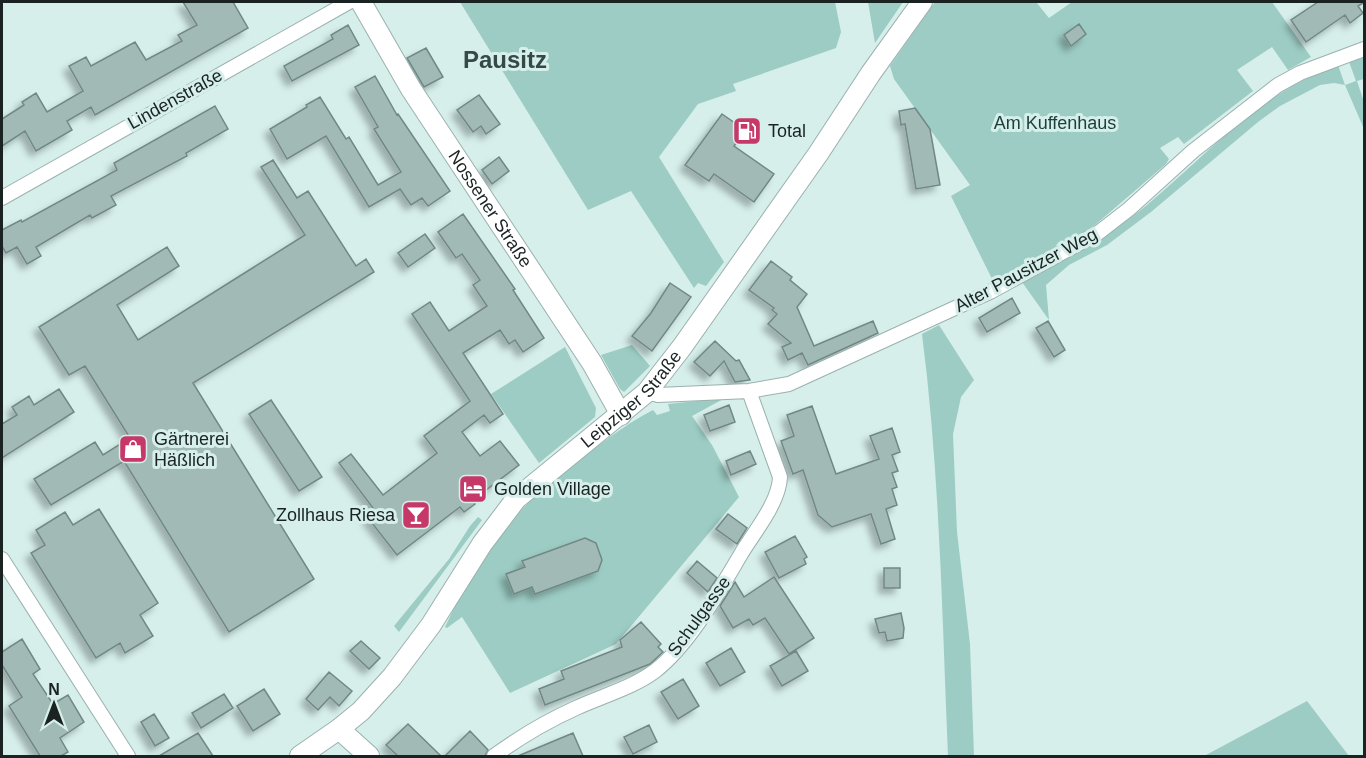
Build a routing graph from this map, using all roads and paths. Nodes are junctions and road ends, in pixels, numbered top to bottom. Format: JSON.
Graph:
{"nodes":[{"id":1,"x":349,"y":2,"type":"edge"},
{"id":2,"x":361,"y":2,"type":"edge"},
{"id":3,"x":922,"y":2,"type":"edge"},
{"id":4,"x":1365,"y":49,"type":"edge"},
{"id":5,"x":2,"y":198,"type":"edge"},
{"id":6,"x":749,"y":391,"type":"junction"},
{"id":7,"x":646,"y":392,"type":"junction"},
{"id":8,"x":621,"y":415,"type":"junction"},
{"id":9,"x":2,"y":559,"type":"edge"},
{"id":10,"x":339,"y":729,"type":"junction"},
{"id":11,"x":128,"y":756,"type":"edge"},
{"id":12,"x":300,"y":756,"type":"edge"},
{"id":13,"x":369,"y":756,"type":"edge"},
{"id":14,"x":494,"y":756,"type":"edge"}],
"edges":[{"from":1,"to":5,"type":"street","name":"Lindenstraße"},
{"from":2,"to":8,"type":"street","name":"Nossener Straße"},
{"from":3,"to":7,"type":"street","name":"Leipziger Straße"},
{"from":4,"to":6,"type":"street","name":"Alter Pausitzer Weg"},
{"from":6,"to":7,"type":"street","name":"Alter Pausitzer Weg"},
{"from":6,"to":14,"type":"street","name":"Schulgasse"},
{"from":7,"to":8,"type":"street","name":"Leipziger Straße"},
{"from":8,"to":10,"type":"street","name":"Leipziger Straße"},
{"from":9,"to":11,"type":"street"},
{"from":10,"to":12,"type":"street","name":"Leipziger Straße"},
{"from":10,"to":13,"type":"street"}]}
